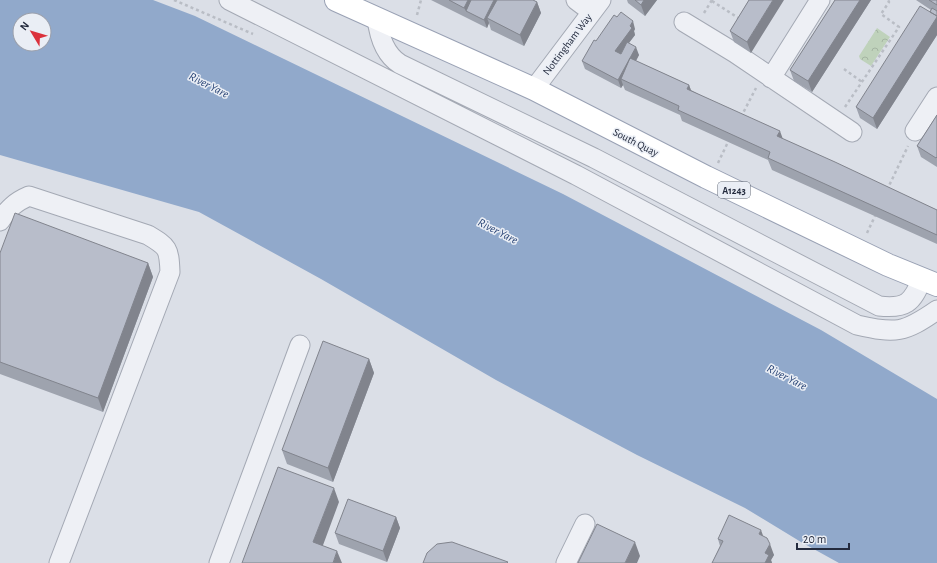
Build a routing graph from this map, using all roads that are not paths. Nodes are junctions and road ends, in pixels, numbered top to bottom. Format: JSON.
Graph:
{"nodes":[{"id":1,"x":229,"y":0,"type":"edge"},
{"id":2,"x":336,"y":0,"type":"edge"},
{"id":3,"x":576,"y":0,"type":"edge"},
{"id":4,"x":820,"y":0,"type":"edge"},
{"id":5,"x":596,"y":6,"type":"edge"},
{"id":6,"x":377,"y":18,"type":"junction"},
{"id":7,"x":684,"y":22,"type":"dead end"},
{"id":8,"x":771,"y":78,"type":"junction"},
{"id":9,"x":534,"y":89,"type":"junction"},
{"id":10,"x":937,"y":97,"type":"edge"},
{"id":11,"x":915,"y":131,"type":"road end"},
{"id":12,"x":852,"y":132,"type":"dead end"},
{"id":13,"x":0,"y":221,"type":"edge"},
{"id":14,"x":929,"y":282,"type":"edge"},
{"id":15,"x":937,"y":310,"type":"edge"},
{"id":16,"x":300,"y":345,"type":"dead end"},
{"id":17,"x":584,"y":524,"type":"dead end"},
{"id":18,"x":60,"y":563,"type":"edge"},
{"id":19,"x":219,"y":563,"type":"edge"},
{"id":20,"x":566,"y":563,"type":"edge"}],
"edges":[{"from":1,"to":15,"type":"street"},
{"from":2,"to":6,"type":"main road","name":"South Quay","number":"A1243"},
{"from":3,"to":5,"type":"street"},
{"from":4,"to":8,"type":"street"},
{"from":5,"to":9,"type":"street","name":"Nottingham Way"},
{"from":6,"to":9,"type":"main road","name":"South Quay","number":"A1243"},
{"from":6,"to":14,"type":"street"},
{"from":7,"to":8,"type":"street"},
{"from":8,"to":12,"type":"street"},
{"from":9,"to":14,"type":"main road","name":"South Quay","number":"A1243"},
{"from":10,"to":11,"type":"street"},
{"from":13,"to":18,"type":"street"},
{"from":16,"to":19,"type":"street"},
{"from":17,"to":20,"type":"street"}]}
